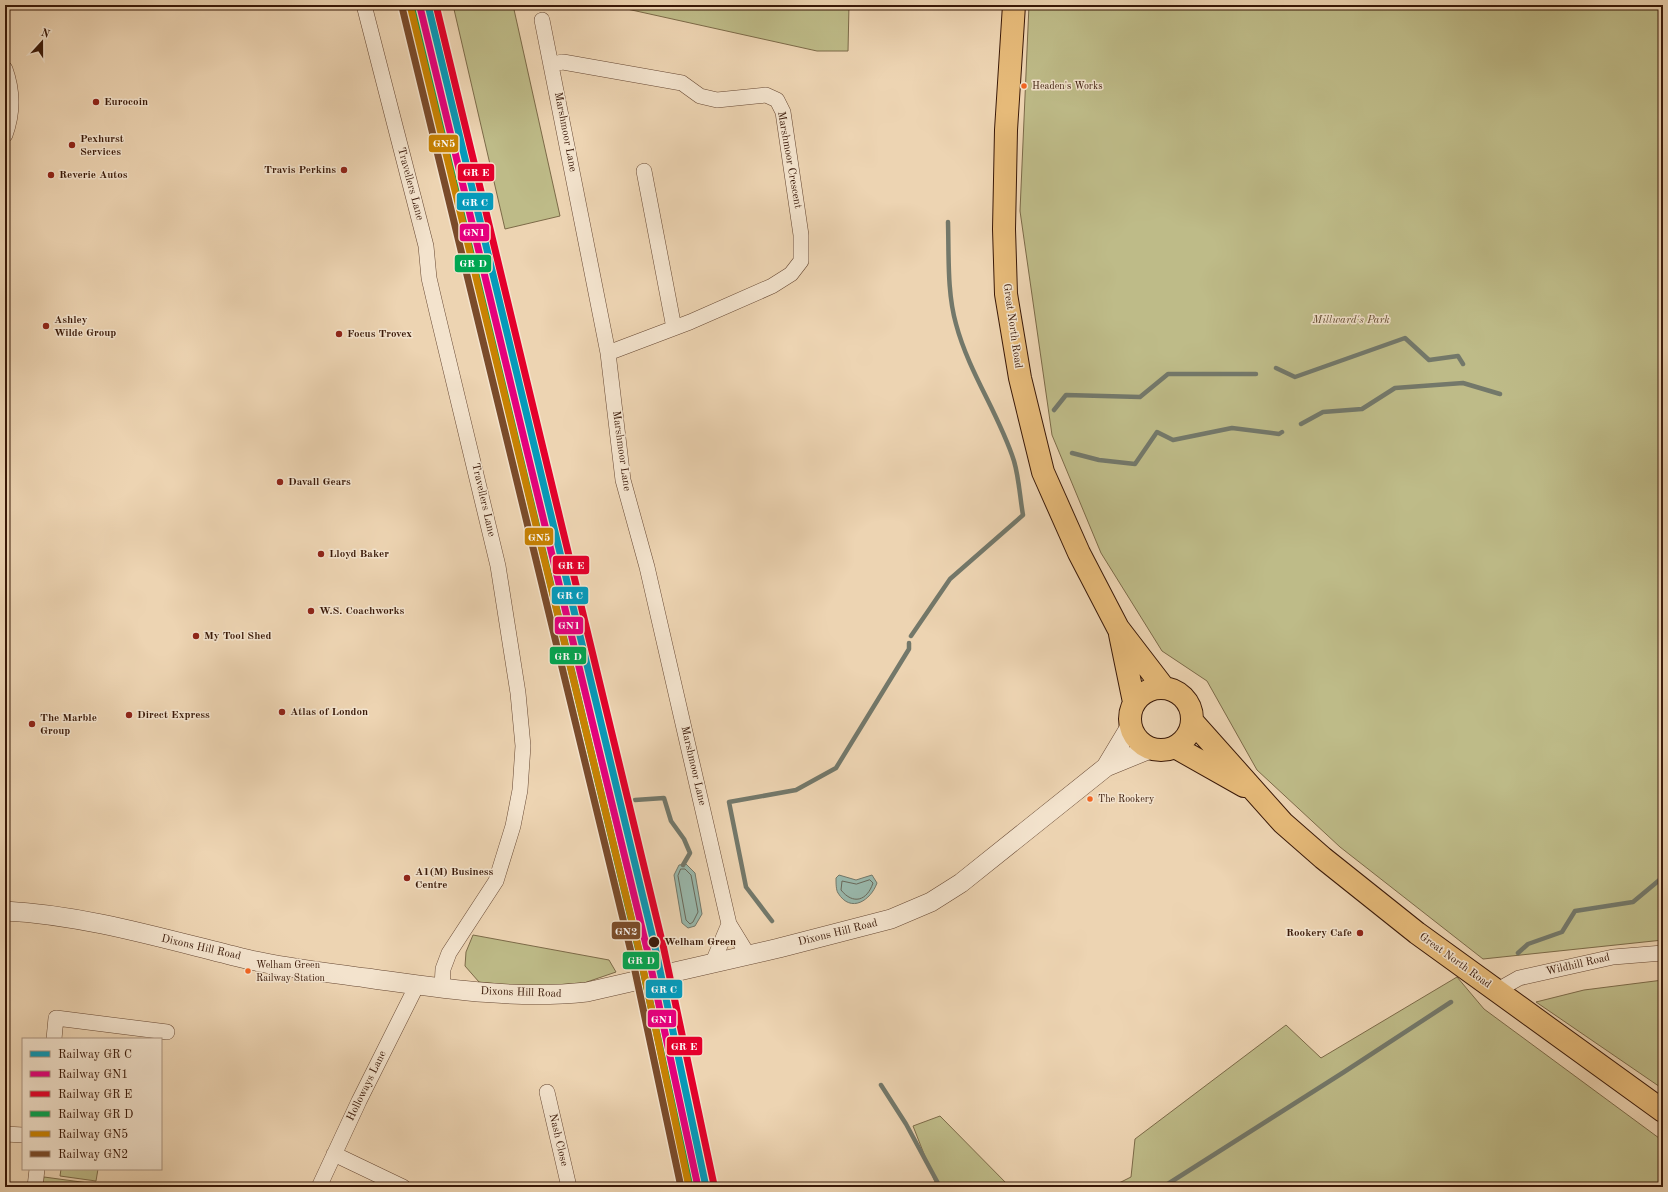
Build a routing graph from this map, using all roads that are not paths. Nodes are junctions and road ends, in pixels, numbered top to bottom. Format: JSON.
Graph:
{"nodes":[{"id":1,"x":364,"y":5,"type":"edge"},
{"id":2,"x":1014,"y":5,"type":"edge"},
{"id":3,"x":542,"y":20,"type":"dead end"},
{"id":4,"x":552,"y":64,"type":"junction"},
{"id":5,"x":5,"y":69,"type":"edge"},
{"id":6,"x":5,"y":135,"type":"edge"},
{"id":7,"x":644,"y":171,"type":"dead end"},
{"id":8,"x":674,"y":328,"type":"junction"},
{"id":9,"x":608,"y":353,"type":"junction"},
{"id":10,"x":1118,"y":628,"type":"junction"},
{"id":11,"x":1164,"y":688,"type":"junction"},
{"id":12,"x":1134,"y":702,"type":"junction"},
{"id":13,"x":1192,"y":721,"type":"junction"},
{"id":14,"x":1130,"y":727,"type":"junction"},
{"id":15,"x":1175,"y":747,"type":"junction"},
{"id":16,"x":1150,"y":749,"type":"junction"},
{"id":17,"x":1106,"y":767,"type":"junction"},
{"id":18,"x":1260,"y":796,"type":"junction"},
{"id":19,"x":5,"y":911,"type":"edge"},
{"id":20,"x":730,"y":924,"type":"junction"},
{"id":21,"x":1663,"y":953,"type":"edge"},
{"id":22,"x":748,"y":954,"type":"junction"},
{"id":23,"x":707,"y":964,"type":"junction"},
{"id":24,"x":417,"y":985,"type":"junction"},
{"id":25,"x":442,"y":987,"type":"junction"},
{"id":26,"x":1496,"y":991,"type":"junction"},
{"id":27,"x":167,"y":1032,"type":"dead end"},
{"id":28,"x":54,"y":1038,"type":"edge"},
{"id":29,"x":547,"y":1092,"type":"dead end"},
{"id":30,"x":1663,"y":1111,"type":"edge"},
{"id":31,"x":5,"y":1134,"type":"edge"},
{"id":32,"x":22,"y":1135,"type":"edge"},
{"id":33,"x":334,"y":1154,"type":"junction"},
{"id":34,"x":37,"y":1170,"type":"edge"},
{"id":35,"x":35,"y":1187,"type":"edge"},
{"id":36,"x":319,"y":1187,"type":"edge"},
{"id":37,"x":403,"y":1187,"type":"edge"},
{"id":38,"x":569,"y":1187,"type":"edge"}],
"edges":[{"from":1,"to":25,"type":"street","name":"Travellers Lane"},
{"from":2,"to":10,"type":"main road","name":"Great North Road"},
{"from":3,"to":4,"type":"street","name":"Marshmoor Lane"},
{"from":4,"to":8,"type":"street","name":"Marshmoor Crescent"},
{"from":4,"to":9,"type":"street","name":"Marshmoor Lane"},
{"from":5,"to":6,"type":"street"},
{"from":7,"to":8,"type":"street"},
{"from":8,"to":9,"type":"street","name":"Marshmoor Crescent"},
{"from":9,"to":20,"type":"street","name":"Marshmoor Lane"},
{"from":10,"to":11,"type":"main road","name":"Great North Road"},
{"from":10,"to":12,"type":"main road","name":"Great North Road"},
{"from":11,"to":12,"type":"main road"},
{"from":11,"to":13,"type":"main road"},
{"from":12,"to":14,"type":"main road"},
{"from":13,"to":15,"type":"main road"},
{"from":13,"to":18,"type":"main road","name":"Great North Road"},
{"from":14,"to":16,"type":"main road"},
{"from":14,"to":17,"type":"street","name":"Dixons Hill Road"},
{"from":15,"to":16,"type":"main road"},
{"from":15,"to":18,"type":"main road","name":"Great North Road"},
{"from":16,"to":17,"type":"street","name":"Dixons Hill Road"},
{"from":17,"to":22,"type":"street","name":"Dixons Hill Road"},
{"from":18,"to":26,"type":"main road","name":"Great North Road"},
{"from":19,"to":24,"type":"street","name":"Dixons Hill Road"},
{"from":20,"to":22,"type":"street","name":"Marshmoor Lane"},
{"from":20,"to":23,"type":"street"},
{"from":21,"to":26,"type":"street","name":"Wildhill Road"},
{"from":22,"to":23,"type":"street","name":"Dixons Hill Road"},
{"from":23,"to":25,"type":"street","name":"Dixons Hill Road"},
{"from":24,"to":25,"type":"street","name":"Dixons Hill Road"},
{"from":24,"to":33,"type":"street","name":"Holloways Lane"},
{"from":26,"to":30,"type":"main road","name":"Great North Road"},
{"from":27,"to":28,"type":"street"},
{"from":29,"to":38,"type":"street","name":"Nash Close"},
{"from":31,"to":32,"type":"street"},
{"from":33,"to":36,"type":"street","name":"Holloways Lane"},
{"from":33,"to":37,"type":"street"},
{"from":34,"to":35,"type":"street"}]}
